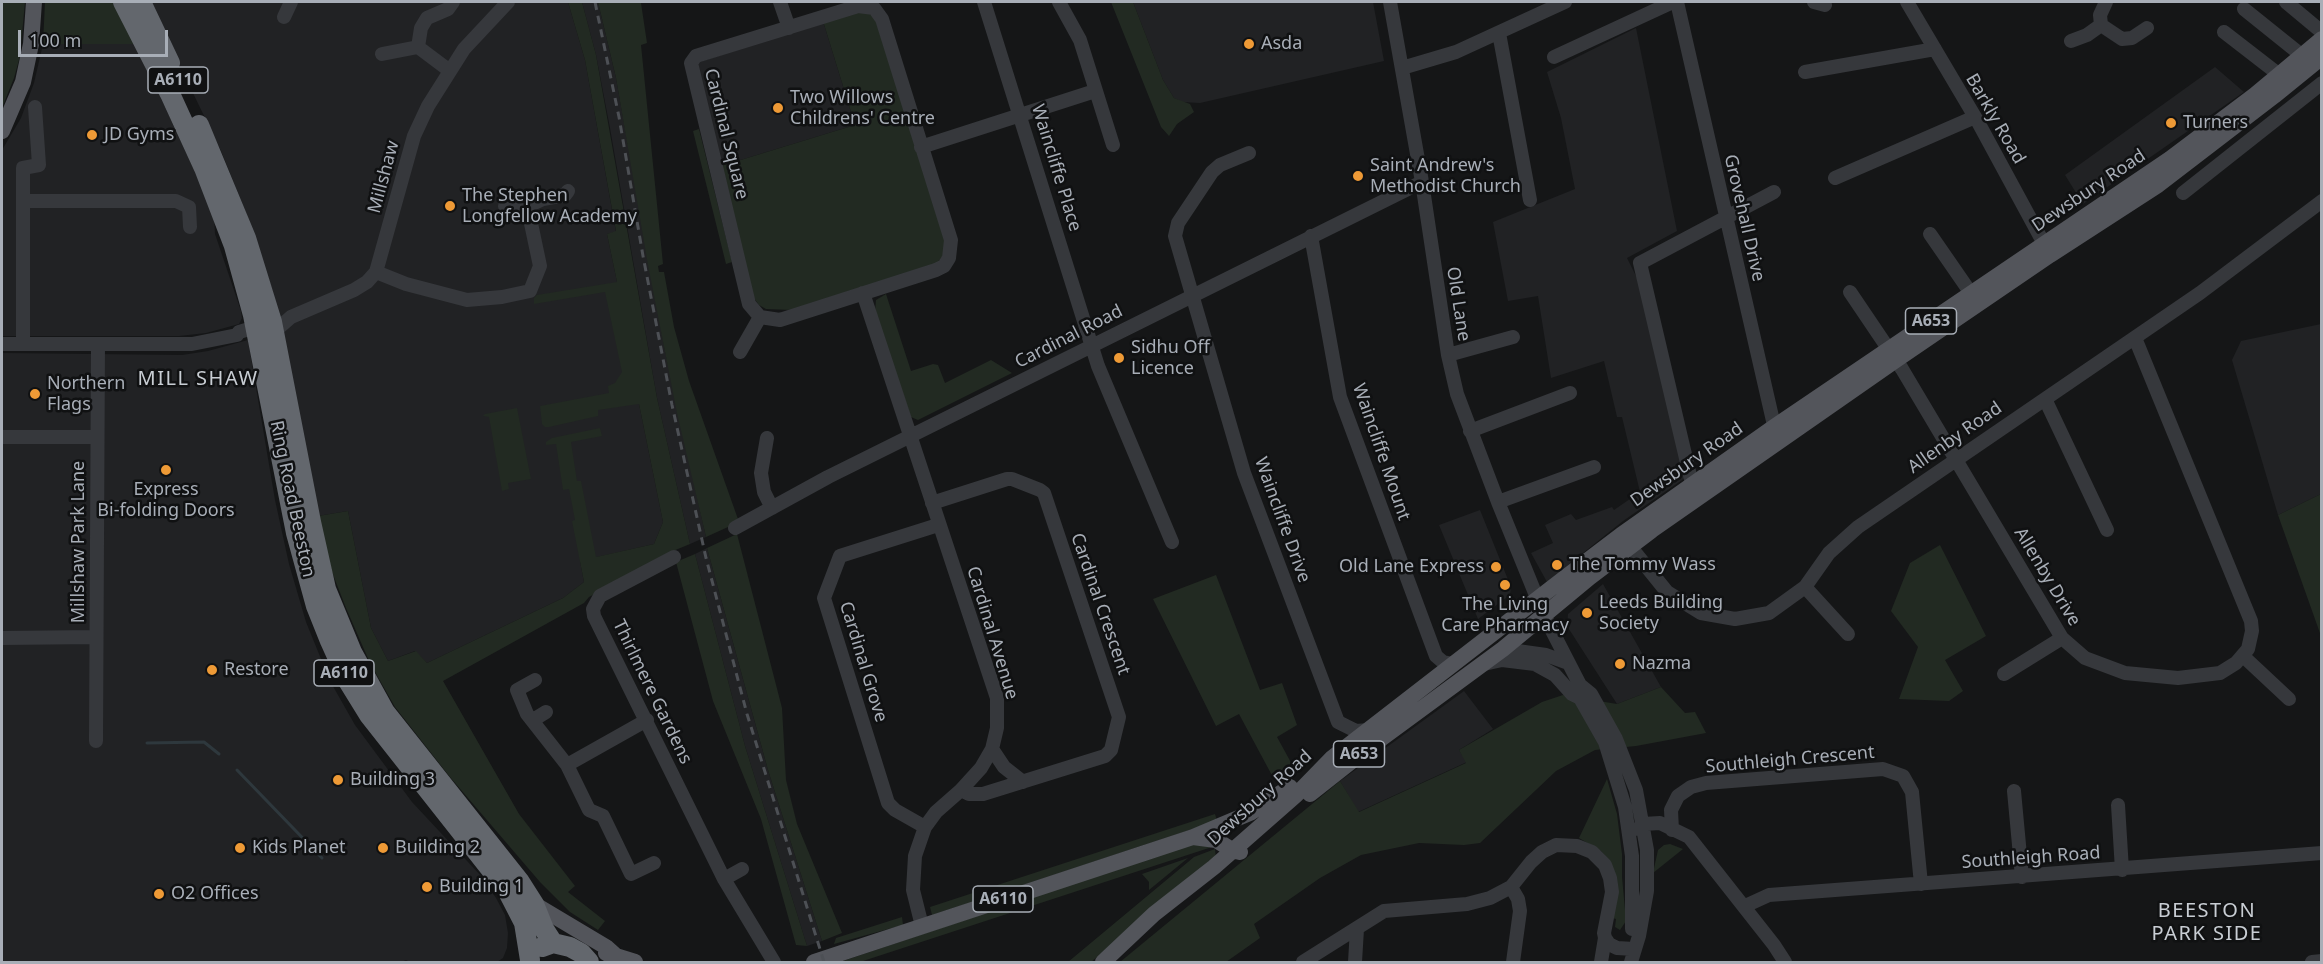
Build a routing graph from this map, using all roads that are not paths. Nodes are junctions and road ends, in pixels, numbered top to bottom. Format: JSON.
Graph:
{"nodes":[{"id":1,"x":34,"y":2,"type":"edge"},
{"id":2,"x":123,"y":2,"type":"edge"},
{"id":3,"x":141,"y":2,"type":"edge"},
{"id":4,"x":291,"y":2,"type":"edge"},
{"id":5,"x":453,"y":2,"type":"edge"},
{"id":6,"x":508,"y":2,"type":"edge"},
{"id":7,"x":780,"y":2,"type":"edge"},
{"id":8,"x":984,"y":2,"type":"edge"},
{"id":9,"x":1059,"y":2,"type":"edge"},
{"id":10,"x":1390,"y":2,"type":"edge"},
{"id":11,"x":1565,"y":2,"type":"edge"},
{"id":12,"x":1675,"y":2,"type":"edge"},
{"id":13,"x":1907,"y":2,"type":"edge"},
{"id":14,"x":2106,"y":2,"type":"edge"},
{"id":15,"x":2286,"y":2,"type":"edge"},
{"id":16,"x":877,"y":5,"type":"edge"},
{"id":17,"x":1550,"y":5,"type":"edge"},
{"id":18,"x":2244,"y":9,"type":"dead end"},
{"id":19,"x":284,"y":17,"type":"dead end"},
{"id":20,"x":2101,"y":25,"type":"junction"},
{"id":21,"x":789,"y":28,"type":"junction"},
{"id":22,"x":2147,"y":28,"type":"dead end"},
{"id":23,"x":2224,"y":32,"type":"dead end"},
{"id":24,"x":2322,"y":32,"type":"edge"},
{"id":25,"x":1499,"y":33,"type":"junction"},
{"id":26,"x":2322,"y":39,"type":"edge"},
{"id":27,"x":2071,"y":41,"type":"dead end"},
{"id":28,"x":418,"y":47,"type":"junction"},
{"id":29,"x":1935,"y":50,"type":"junction"},
{"id":30,"x":382,"y":54,"type":"dead end"},
{"id":31,"x":1554,"y":57,"type":"dead end"},
{"id":32,"x":2312,"y":59,"type":"edge"},
{"id":33,"x":1402,"y":68,"type":"junction"},
{"id":34,"x":450,"y":70,"type":"junction"},
{"id":35,"x":1805,"y":72,"type":"dead end"},
{"id":36,"x":2284,"y":79,"type":"junction"},
{"id":37,"x":2322,"y":83,"type":"edge"},
{"id":38,"x":1095,"y":91,"type":"junction"},
{"id":39,"x":35,"y":107,"type":"dead end"},
{"id":40,"x":1020,"y":114,"type":"junction"},
{"id":41,"x":1975,"y":117,"type":"junction"},
{"id":42,"x":2,"y":131,"type":"edge"},
{"id":43,"x":1113,"y":145,"type":"dead end"},
{"id":44,"x":921,"y":147,"type":"junction"},
{"id":45,"x":1249,"y":153,"type":"dead end"},
{"id":46,"x":1835,"y":178,"type":"dead end"},
{"id":47,"x":1422,"y":182,"type":"junction"},
{"id":48,"x":568,"y":191,"type":"dead end"},
{"id":49,"x":1774,"y":192,"type":"dead end"},
{"id":50,"x":2183,"y":193,"type":"dead end"},
{"id":51,"x":1530,"y":200,"type":"dead end"},
{"id":52,"x":24,"y":201,"type":"junction"},
{"id":53,"x":2322,"y":201,"type":"edge"},
{"id":54,"x":505,"y":206,"type":"dead end"},
{"id":55,"x":526,"y":207,"type":"junction"},
{"id":56,"x":1725,"y":218,"type":"junction"},
{"id":57,"x":190,"y":227,"type":"dead end"},
{"id":58,"x":1930,"y":234,"type":"dead end"},
{"id":59,"x":1311,"y":236,"type":"junction"},
{"id":60,"x":2047,"y":249,"type":"junction"},
{"id":61,"x":375,"y":272,"type":"junction"},
{"id":62,"x":1850,"y":292,"type":"dead end"},
{"id":63,"x":863,"y":293,"type":"junction"},
{"id":64,"x":1192,"y":296,"type":"junction"},
{"id":65,"x":1975,"y":299,"type":"junction"},
{"id":66,"x":267,"y":304,"type":"junction"},
{"id":67,"x":291,"y":317,"type":"junction"},
{"id":68,"x":760,"y":317,"type":"junction"},
{"id":69,"x":265,"y":329,"type":"junction"},
{"id":70,"x":1513,"y":337,"type":"dead end"},
{"id":71,"x":2135,"y":338,"type":"junction"},
{"id":72,"x":2,"y":344,"type":"edge"},
{"id":73,"x":23,"y":344,"type":"junction"},
{"id":74,"x":98,"y":344,"type":"junction"},
{"id":75,"x":1091,"y":346,"type":"junction"},
{"id":76,"x":740,"y":352,"type":"dead end"},
{"id":77,"x":1892,"y":355,"type":"junction"},
{"id":78,"x":1448,"y":356,"type":"junction"},
{"id":79,"x":1570,"y":393,"type":"dead end"},
{"id":80,"x":2045,"y":399,"type":"junction"},
{"id":81,"x":1470,"y":430,"type":"junction"},
{"id":82,"x":1776,"y":435,"type":"junction"},
{"id":83,"x":910,"y":436,"type":"junction"},
{"id":84,"x":2,"y":437,"type":"edge"},
{"id":85,"x":97,"y":437,"type":"junction"},
{"id":86,"x":767,"y":438,"type":"dead end"},
{"id":87,"x":1957,"y":459,"type":"junction"},
{"id":88,"x":1594,"y":467,"type":"dead end"},
{"id":89,"x":1692,"y":484,"type":"junction"},
{"id":90,"x":1498,"y":502,"type":"junction"},
{"id":91,"x":932,"y":504,"type":"junction"},
{"id":92,"x":772,"y":507,"type":"junction"},
{"id":93,"x":938,"y":525,"type":"junction"},
{"id":94,"x":735,"y":528,"type":"dead end"},
{"id":95,"x":2107,"y":530,"type":"dead end"},
{"id":96,"x":1626,"y":541,"type":"junction"},
{"id":97,"x":1172,"y":542,"type":"dead end"},
{"id":98,"x":674,"y":557,"type":"dead end"},
{"id":99,"x":1805,"y":586,"type":"junction"},
{"id":100,"x":1538,"y":599,"type":"junction"},
{"id":101,"x":1544,"y":615,"type":"junction"},
{"id":102,"x":1848,"y":634,"type":"dead end"},
{"id":103,"x":96,"y":637,"type":"junction"},
{"id":104,"x":2,"y":638,"type":"edge"},
{"id":105,"x":2062,"y":638,"type":"junction"},
{"id":106,"x":1476,"y":647,"type":"junction"},
{"id":107,"x":1503,"y":649,"type":"junction"},
{"id":108,"x":2243,"y":656,"type":"junction"},
{"id":109,"x":1568,"y":663,"type":"junction"},
{"id":110,"x":1453,"y":664,"type":"junction"},
{"id":111,"x":1481,"y":665,"type":"junction"},
{"id":112,"x":2004,"y":674,"type":"dead end"},
{"id":113,"x":535,"y":680,"type":"dead end"},
{"id":114,"x":1580,"y":691,"type":"junction"},
{"id":115,"x":2289,"y":699,"type":"dead end"},
{"id":116,"x":546,"y":712,"type":"dead end"},
{"id":117,"x":533,"y":720,"type":"junction"},
{"id":118,"x":647,"y":720,"type":"junction"},
{"id":119,"x":1369,"y":729,"type":"junction"},
{"id":120,"x":96,"y":741,"type":"dead end"},
{"id":121,"x":992,"y":749,"type":"junction"},
{"id":122,"x":1332,"y":758,"type":"junction"},
{"id":123,"x":567,"y":765,"type":"junction"},
{"id":124,"x":1023,"y":782,"type":"junction"},
{"id":125,"x":962,"y":790,"type":"junction"},
{"id":126,"x":2014,"y":791,"type":"dead end"},
{"id":127,"x":2118,"y":805,"type":"dead end"},
{"id":128,"x":1224,"y":824,"type":"junction"},
{"id":129,"x":1643,"y":824,"type":"junction"},
{"id":130,"x":925,"y":827,"type":"junction"},
{"id":131,"x":1672,"y":830,"type":"junction"},
{"id":132,"x":1630,"y":835,"type":"junction"},
{"id":133,"x":1193,"y":837,"type":"junction"},
{"id":134,"x":1645,"y":839,"type":"junction"},
{"id":135,"x":1239,"y":848,"type":"junction"},
{"id":136,"x":2322,"y":853,"type":"edge"},
{"id":137,"x":654,"y":863,"type":"dead end"},
{"id":138,"x":742,"y":869,"type":"dead end"},
{"id":139,"x":2122,"y":870,"type":"junction"},
{"id":140,"x":2022,"y":876,"type":"junction"},
{"id":141,"x":724,"y":879,"type":"junction"},
{"id":142,"x":1921,"y":884,"type":"junction"},
{"id":143,"x":1511,"y":887,"type":"junction"},
{"id":144,"x":534,"y":904,"type":"junction"},
{"id":145,"x":1745,"y":906,"type":"junction"},
{"id":146,"x":921,"y":926,"type":"junction"},
{"id":147,"x":1357,"y":929,"type":"junction"},
{"id":148,"x":1605,"y":938,"type":"junction"},
{"id":149,"x":562,"y":945,"type":"junction"},
{"id":150,"x":616,"y":956,"type":"junction"},
{"id":151,"x":1632,"y":956,"type":"edge"},
{"id":152,"x":530,"y":961,"type":"edge"},
{"id":153,"x":2322,"y":961,"type":"edge"},
{"id":154,"x":1104,"y":962,"type":"edge"},
{"id":155,"x":589,"y":963,"type":"edge"},
{"id":156,"x":634,"y":963,"type":"edge"},
{"id":157,"x":774,"y":963,"type":"edge"},
{"id":158,"x":814,"y":963,"type":"edge"},
{"id":159,"x":1303,"y":963,"type":"edge"},
{"id":160,"x":1355,"y":963,"type":"edge"},
{"id":161,"x":1513,"y":963,"type":"edge"},
{"id":162,"x":1601,"y":963,"type":"edge"},
{"id":163,"x":1785,"y":963,"type":"edge"},
{"id":164,"x":2312,"y":963,"type":"edge"}],
"edges":[{"from":1,"to":42,"type":"main road"},
{"from":2,"to":69,"type":"highway","name":"Ring Road Beeston","number":"A6110"},
{"from":3,"to":66,"type":"highway","name":"Ring Road Beeston","number":"A6110"},
{"from":4,"to":19,"type":"street"},
{"from":5,"to":28,"type":"street"},
{"from":6,"to":34,"type":"street","name":"Millshaw"},
{"from":7,"to":21,"type":"street"},
{"from":8,"to":40,"type":"street","name":"Waincliffe Place"},
{"from":9,"to":38,"type":"street"},
{"from":10,"to":33,"type":"street","name":"Old Lane"},
{"from":11,"to":17,"type":"street"},
{"from":12,"to":31,"type":"street"},
{"from":12,"to":56,"type":"street","name":"Grovehall Drive"},
{"from":13,"to":29,"type":"street","name":"Barkly Road"},
{"from":14,"to":20,"type":"street"},
{"from":15,"to":24,"type":"street"},
{"from":16,"to":21,"type":"street","name":"Cardinal Square"},
{"from":16,"to":44,"type":"street","name":"Cardinal Square"},
{"from":17,"to":25,"type":"street"},
{"from":18,"to":32,"type":"street"},
{"from":20,"to":22,"type":"street"},
{"from":20,"to":27,"type":"street"},
{"from":21,"to":68,"type":"street","name":"Cardinal Square"},
{"from":23,"to":36,"type":"street"},
{"from":25,"to":33,"type":"street"},
{"from":25,"to":51,"type":"street"},
{"from":26,"to":32,"type":"main road","name":"Dewsbury Road","number":"A653"},
{"from":28,"to":30,"type":"street"},
{"from":28,"to":34,"type":"street"},
{"from":29,"to":35,"type":"street"},
{"from":29,"to":41,"type":"street","name":"Barkly Road"},
{"from":32,"to":36,"type":"main road","name":"Dewsbury Road","number":"A653"},
{"from":33,"to":47,"type":"street","name":"Old Lane"},
{"from":34,"to":61,"type":"street","name":"Millshaw"},
{"from":36,"to":60,"type":"main road","name":"Dewsbury Road","number":"A653"},
{"from":37,"to":50,"type":"street"},
{"from":38,"to":40,"type":"street"},
{"from":38,"to":43,"type":"street"},
{"from":39,"to":52,"type":"street"},
{"from":40,"to":44,"type":"street"},
{"from":40,"to":75,"type":"street","name":"Waincliffe Place"},
{"from":41,"to":46,"type":"street"},
{"from":41,"to":60,"type":"street","name":"Barkly Road"},
{"from":44,"to":63,"type":"street","name":"Cardinal Square"},
{"from":45,"to":64,"type":"street","name":"Waincliffe Drive"},
{"from":47,"to":59,"type":"street","name":"Cardinal Road"},
{"from":47,"to":78,"type":"street","name":"Old Lane"},
{"from":48,"to":55,"type":"street"},
{"from":49,"to":56,"type":"street"},
{"from":52,"to":57,"type":"street"},
{"from":52,"to":73,"type":"street"},
{"from":53,"to":71,"type":"street","name":"Allenby Road"},
{"from":54,"to":55,"type":"street"},
{"from":55,"to":61,"type":"street"},
{"from":56,"to":82,"type":"street","name":"Grovehall Drive"},
{"from":56,"to":89,"type":"street"},
{"from":58,"to":65,"type":"street"},
{"from":59,"to":64,"type":"street","name":"Cardinal Road"},
{"from":59,"to":110,"type":"street","name":"Waincliffe Mount"},
{"from":60,"to":65,"type":"main road","name":"Dewsbury Road","number":"A653"},
{"from":61,"to":67,"type":"street"},
{"from":62,"to":77,"type":"street","name":"Allenby Drive"},
{"from":63,"to":68,"type":"street","name":"Cardinal Square"},
{"from":63,"to":83,"type":"street","name":"Cardinal Avenue"},
{"from":64,"to":75,"type":"street","name":"Cardinal Road"},
{"from":64,"to":119,"type":"street","name":"Waincliffe Drive"},
{"from":65,"to":77,"type":"main road","name":"Dewsbury Road","number":"A653"},
{"from":66,"to":67,"type":"street"},
{"from":66,"to":69,"type":"highway","name":"Ring Road Beeston","number":"A6110"},
{"from":67,"to":69,"type":"street"},
{"from":68,"to":76,"type":"street"},
{"from":69,"to":74,"type":"street"},
{"from":69,"to":144,"type":"highway","name":"Ring Road Beeston","number":"A6110"},
{"from":69,"to":152,"type":"highway","name":"Ring Road Beeston","number":"A6110"},
{"from":70,"to":78,"type":"street"},
{"from":71,"to":80,"type":"street","name":"Allenby Road"},
{"from":71,"to":108,"type":"street"},
{"from":72,"to":73,"type":"street"},
{"from":73,"to":74,"type":"street"},
{"from":74,"to":85,"type":"street","name":"Millshaw Park Lane"},
{"from":75,"to":83,"type":"street","name":"Cardinal Road"},
{"from":75,"to":97,"type":"street","name":"Waincliffe Place"},
{"from":77,"to":82,"type":"main road","name":"Dewsbury Road","number":"A653"},
{"from":77,"to":87,"type":"street","name":"Allenby Drive"},
{"from":78,"to":81,"type":"street","name":"Old Lane"},
{"from":79,"to":81,"type":"street"},
{"from":80,"to":87,"type":"street","name":"Allenby Road"},
{"from":80,"to":95,"type":"street"},
{"from":81,"to":90,"type":"street","name":"Old Lane"},
{"from":82,"to":89,"type":"main road","name":"Dewsbury Road","number":"A653"},
{"from":82,"to":96,"type":"main road","name":"Dewsbury Road","number":"A653"},
{"from":83,"to":91,"type":"street","name":"Cardinal Avenue"},
{"from":83,"to":92,"type":"street","name":"Cardinal Road"},
{"from":84,"to":85,"type":"street"},
{"from":85,"to":103,"type":"street","name":"Millshaw Park Lane"},
{"from":86,"to":92,"type":"street"},
{"from":87,"to":99,"type":"street","name":"Allenby Road"},
{"from":87,"to":105,"type":"street","name":"Allenby Drive"},
{"from":88,"to":90,"type":"street"},
{"from":89,"to":96,"type":"main road","name":"Dewsbury Road","number":"A653"},
{"from":90,"to":100,"type":"street","name":"Old Lane"},
{"from":91,"to":93,"type":"street","name":"Cardinal Avenue"},
{"from":91,"to":124,"type":"street","name":"Cardinal Crescent"},
{"from":92,"to":94,"type":"street","name":"Cardinal Road"},
{"from":93,"to":121,"type":"street","name":"Cardinal Avenue"},
{"from":93,"to":130,"type":"street","name":"Cardinal Grove"},
{"from":96,"to":99,"type":"street","name":"Allenby Road"},
{"from":96,"to":100,"type":"main road","name":"Dewsbury Road","number":"A653"},
{"from":96,"to":101,"type":"main road","name":"Dewsbury Road","number":"A653"},
{"from":98,"to":118,"type":"street","name":"Thirlmere Gardens"},
{"from":99,"to":102,"type":"street"},
{"from":100,"to":101,"type":"street","name":"Old Lane"},
{"from":100,"to":106,"type":"main road","name":"Dewsbury Road","number":"A653"},
{"from":101,"to":107,"type":"main road","name":"Dewsbury Road","number":"A653"},
{"from":101,"to":109,"type":"street","name":"Old Lane"},
{"from":103,"to":104,"type":"street"},
{"from":103,"to":120,"type":"street","name":"Millshaw Park Lane"},
{"from":105,"to":108,"type":"street","name":"Allenby Drive"},
{"from":105,"to":112,"type":"street"},
{"from":106,"to":107,"type":"main road"},
{"from":106,"to":110,"type":"main road","name":"Dewsbury Road","number":"A653"},
{"from":107,"to":109,"type":"street"},
{"from":107,"to":111,"type":"main road","name":"Dewsbury Road","number":"A653"},
{"from":108,"to":115,"type":"street"},
{"from":109,"to":114,"type":"street","name":"Old Lane"},
{"from":110,"to":119,"type":"main road","name":"Dewsbury Road","number":"A653"},
{"from":111,"to":114,"type":"street"},
{"from":111,"to":135,"type":"main road","name":"Dewsbury Road","number":"A653"},
{"from":113,"to":117,"type":"street"},
{"from":114,"to":129,"type":"street"},
{"from":114,"to":132,"type":"street"},
{"from":116,"to":117,"type":"street"},
{"from":117,"to":123,"type":"street"},
{"from":118,"to":123,"type":"street"},
{"from":118,"to":141,"type":"street","name":"Thirlmere Gardens"},
{"from":119,"to":122,"type":"main road","name":"Dewsbury Road","number":"A653"},
{"from":121,"to":124,"type":"street"},
{"from":121,"to":125,"type":"street","name":"Cardinal Avenue"},
{"from":122,"to":128,"type":"main road","number":"A6110"},
{"from":122,"to":135,"type":"main road","name":"Dewsbury Road"},
{"from":123,"to":137,"type":"street"},
{"from":124,"to":125,"type":"street","name":"Cardinal Crescent"},
{"from":125,"to":130,"type":"street","name":"Cardinal Avenue"},
{"from":126,"to":140,"type":"street"},
{"from":127,"to":139,"type":"street"},
{"from":128,"to":133,"type":"main road","number":"A6110"},
{"from":128,"to":135,"type":"main road"},
{"from":129,"to":131,"type":"street"},
{"from":129,"to":132,"type":"street"},
{"from":129,"to":134,"type":"street"},
{"from":130,"to":146,"type":"street","name":"Cardinal Avenue"},
{"from":131,"to":134,"type":"street"},
{"from":131,"to":142,"type":"street","name":"Southleigh Crescent"},
{"from":131,"to":145,"type":"street"},
{"from":132,"to":134,"type":"street"},
{"from":132,"to":151,"type":"street"},
{"from":133,"to":135,"type":"main road"},
{"from":133,"to":146,"type":"main road","number":"A6110"},
{"from":134,"to":151,"type":"street"},
{"from":135,"to":154,"type":"main road","name":"Dewsbury Road","number":"A653"},
{"from":136,"to":139,"type":"street","name":"Southleigh Road"},
{"from":138,"to":141,"type":"street"},
{"from":139,"to":140,"type":"street","name":"Southleigh Road"},
{"from":140,"to":142,"type":"street","name":"Southleigh Road"},
{"from":141,"to":157,"type":"street","name":"Thirlmere Gardens"},
{"from":142,"to":145,"type":"street","name":"Southleigh Road"},
{"from":143,"to":147,"type":"street"},
{"from":143,"to":148,"type":"street"},
{"from":143,"to":161,"type":"street"},
{"from":144,"to":149,"type":"highway","name":"Ring Road Beeston","number":"A6110"},
{"from":144,"to":150,"type":"main road"},
{"from":145,"to":163,"type":"street"},
{"from":146,"to":158,"type":"main road","number":"A6110"},
{"from":147,"to":159,"type":"street"},
{"from":147,"to":160,"type":"street"},
{"from":148,"to":151,"type":"street"},
{"from":148,"to":162,"type":"street"},
{"from":149,"to":150,"type":"main road"},
{"from":149,"to":152,"type":"highway"},
{"from":149,"to":155,"type":"highway"},
{"from":150,"to":156,"type":"main road"},
{"from":153,"to":164,"type":"street"}]}
